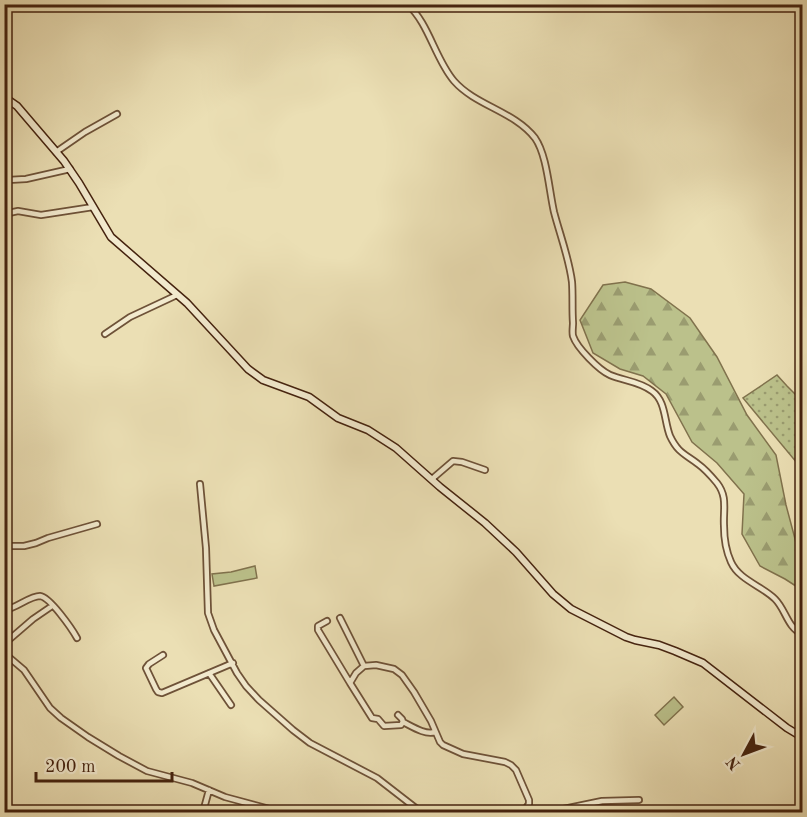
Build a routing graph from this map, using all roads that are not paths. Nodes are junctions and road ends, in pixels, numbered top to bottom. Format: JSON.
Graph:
{"nodes":[{"id":1,"x":407,"y":4,"type":"edge"},
{"id":2,"x":4,"y":97,"type":"edge"},
{"id":3,"x":117,"y":114,"type":"dead end"},
{"id":4,"x":56,"y":152,"type":"junction"},
{"id":5,"x":70,"y":170,"type":"junction"},
{"id":6,"x":8,"y":180,"type":"dead end"},
{"id":7,"x":93,"y":207,"type":"junction"},
{"id":8,"x":4,"y":214,"type":"edge"},
{"id":9,"x":177,"y":295,"type":"junction"},
{"id":10,"x":105,"y":334,"type":"dead end"},
{"id":11,"x":799,"y":384,"type":"dead end"},
{"id":12,"x":802,"y":391,"type":"edge"},
{"id":13,"x":485,"y":470,"type":"dead end"},
{"id":14,"x":432,"y":479,"type":"junction"},
{"id":15,"x":200,"y":484,"type":"dead end"},
{"id":16,"x":97,"y":524,"type":"dead end"},
{"id":17,"x":4,"y":546,"type":"edge"},
{"id":18,"x":4,"y":566,"type":"edge"},
{"id":19,"x":4,"y":590,"type":"edge"},
{"id":20,"x":52,"y":606,"type":"junction"},
{"id":21,"x":4,"y":610,"type":"edge"},
{"id":22,"x":340,"y":618,"type":"dead end"},
{"id":23,"x":327,"y":621,"type":"dead end"},
{"id":24,"x":802,"y":634,"type":"edge"},
{"id":25,"x":77,"y":638,"type":"dead end"},
{"id":26,"x":4,"y":644,"type":"edge"},
{"id":27,"x":4,"y":653,"type":"edge"},
{"id":28,"x":164,"y":655,"type":"dead end"},
{"id":29,"x":232,"y":663,"type":"junction"},
{"id":30,"x":364,"y":666,"type":"junction"},
{"id":31,"x":209,"y":673,"type":"junction"},
{"id":32,"x":350,"y":683,"type":"junction"},
{"id":33,"x":231,"y":705,"type":"dead end"},
{"id":34,"x":398,"y":715,"type":"dead end"},
{"id":35,"x":404,"y":722,"type":"junction"},
{"id":36,"x":435,"y":732,"type":"junction"},
{"id":37,"x":802,"y":737,"type":"edge"},
{"id":38,"x":209,"y":790,"type":"junction"},
{"id":39,"x":639,"y":800,"type":"dead end"},
{"id":40,"x":417,"y":810,"type":"junction"},
{"id":41,"x":279,"y":812,"type":"edge"},
{"id":42,"x":203,"y":813,"type":"edge"},
{"id":43,"x":411,"y":813,"type":"edge"},
{"id":44,"x":424,"y":813,"type":"edge"},
{"id":45,"x":523,"y":813,"type":"edge"},
{"id":46,"x":549,"y":813,"type":"edge"}],
"edges":[{"from":1,"to":24,"type":"street"},
{"from":2,"to":4,"type":"street"},
{"from":3,"to":4,"type":"street"},
{"from":4,"to":5,"type":"street"},
{"from":5,"to":6,"type":"street"},
{"from":5,"to":7,"type":"street"},
{"from":7,"to":8,"type":"street"},
{"from":7,"to":9,"type":"street"},
{"from":9,"to":10,"type":"street"},
{"from":9,"to":14,"type":"street"},
{"from":11,"to":12,"type":"street"},
{"from":13,"to":14,"type":"street"},
{"from":14,"to":37,"type":"street"},
{"from":15,"to":29,"type":"street"},
{"from":16,"to":17,"type":"street"},
{"from":18,"to":19,"type":"street"},
{"from":20,"to":21,"type":"street"},
{"from":20,"to":25,"type":"street"},
{"from":20,"to":26,"type":"street"},
{"from":22,"to":30,"type":"street"},
{"from":23,"to":32,"type":"street"},
{"from":27,"to":38,"type":"street"},
{"from":28,"to":31,"type":"street"},
{"from":29,"to":31,"type":"street"},
{"from":29,"to":40,"type":"street"},
{"from":30,"to":32,"type":"street"},
{"from":30,"to":36,"type":"street"},
{"from":31,"to":33,"type":"street"},
{"from":32,"to":35,"type":"street"},
{"from":34,"to":35,"type":"street"},
{"from":35,"to":36,"type":"street"},
{"from":36,"to":45,"type":"street"},
{"from":38,"to":41,"type":"street"},
{"from":38,"to":42,"type":"street"},
{"from":39,"to":46,"type":"street"},
{"from":40,"to":43,"type":"street"},
{"from":40,"to":44,"type":"street"}]}
